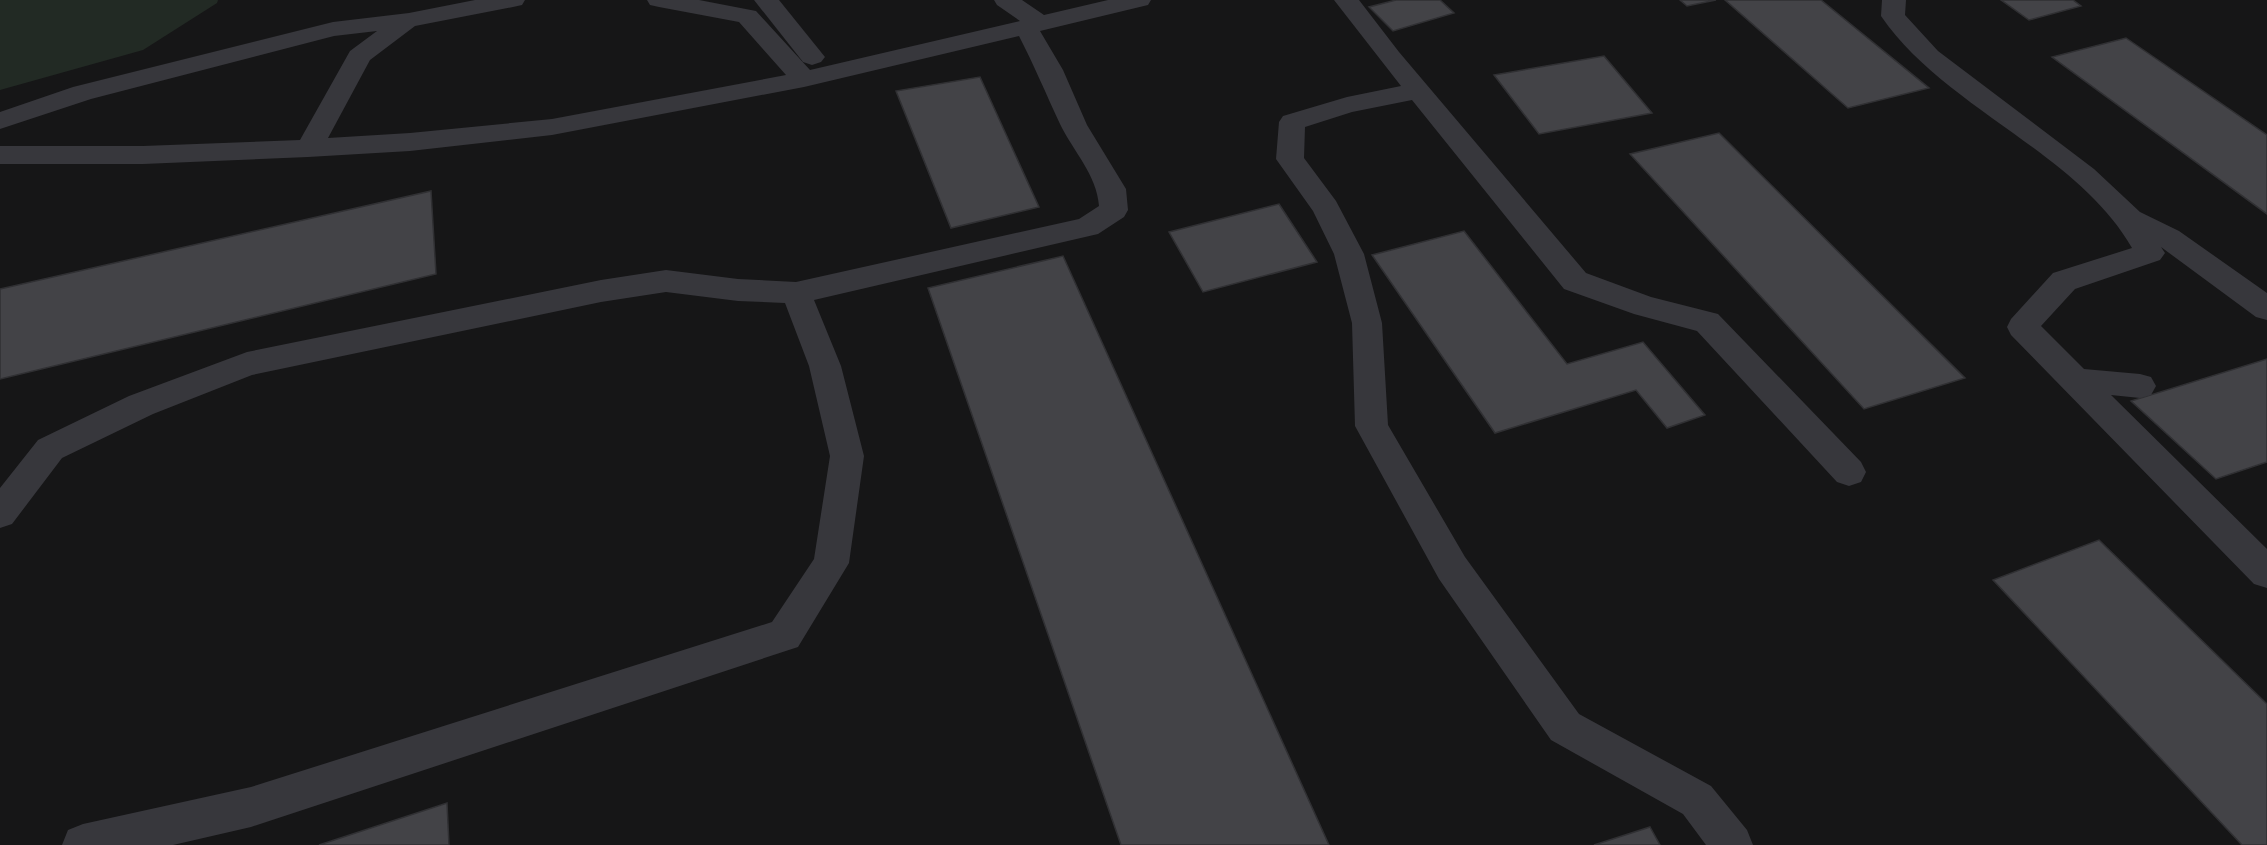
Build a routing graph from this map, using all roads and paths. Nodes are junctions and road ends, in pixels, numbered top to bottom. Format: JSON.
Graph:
{"nodes":[{"id":1,"x":513,"y":0,"type":"edge"},
{"id":2,"x":660,"y":0,"type":"edge"},
{"id":3,"x":766,"y":0,"type":"edge"},
{"id":4,"x":1006,"y":0,"type":"edge"},
{"id":5,"x":1139,"y":0,"type":"edge"},
{"id":6,"x":1346,"y":0,"type":"edge"},
{"id":7,"x":1894,"y":0,"type":"edge"},
{"id":8,"x":409,"y":21,"type":"junction"},
{"id":9,"x":1033,"y":25,"type":"junction"},
{"id":10,"x":814,"y":76,"type":"junction"},
{"id":11,"x":1418,"y":92,"type":"junction"},
{"id":12,"x":0,"y":121,"type":"edge"},
{"id":13,"x":308,"y":148,"type":"junction"},
{"id":14,"x":0,"y":155,"type":"edge"},
{"id":15,"x":2130,"y":219,"type":"junction"},
{"id":16,"x":796,"y":293,"type":"junction"},
{"id":17,"x":2267,"y":309,"type":"edge"},
{"id":18,"x":2075,"y":380,"type":"junction"},
{"id":19,"x":2140,"y":386,"type":"dead end"},
{"id":20,"x":1849,"y":472,"type":"dead end"},
{"id":21,"x":0,"y":514,"type":"edge"},
{"id":22,"x":2267,"y":573,"type":"edge"},
{"id":23,"x":83,"y":845,"type":"edge"},
{"id":24,"x":1732,"y":845,"type":"edge"}],
"edges":[{"from":1,"to":8,"type":"street"},
{"from":2,"to":10,"type":"street"},
{"from":3,"to":10,"type":"street"},
{"from":4,"to":9,"type":"street"},
{"from":5,"to":9,"type":"street"},
{"from":6,"to":11,"type":"street"},
{"from":7,"to":15,"type":"street"},
{"from":8,"to":12,"type":"street"},
{"from":8,"to":13,"type":"street"},
{"from":9,"to":10,"type":"street"},
{"from":9,"to":16,"type":"street"},
{"from":10,"to":13,"type":"street"},
{"from":11,"to":20,"type":"street"},
{"from":11,"to":24,"type":"street"},
{"from":13,"to":14,"type":"street"},
{"from":15,"to":17,"type":"street"},
{"from":15,"to":18,"type":"street"},
{"from":16,"to":21,"type":"street"},
{"from":16,"to":23,"type":"street"},
{"from":18,"to":19,"type":"street"},
{"from":18,"to":22,"type":"street"}]}
